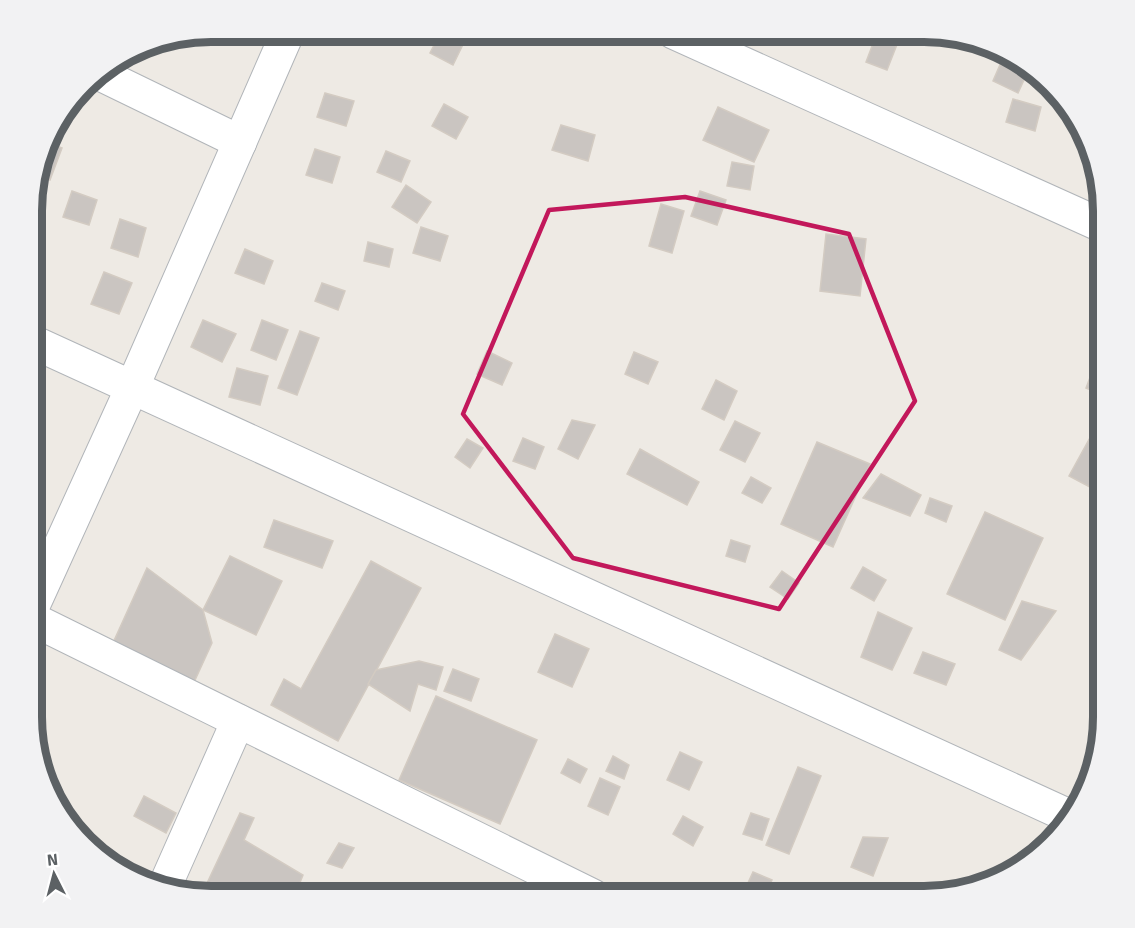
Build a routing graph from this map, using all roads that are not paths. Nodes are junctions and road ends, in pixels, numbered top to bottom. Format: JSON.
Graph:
{"nodes":[{"id":1,"x":284,"y":42,"type":"edge"},
{"id":2,"x":695,"y":42,"type":"edge"},
{"id":3,"x":107,"y":78,"type":"edge"},
{"id":4,"x":240,"y":142,"type":"junction"},
{"id":5,"x":1093,"y":221,"type":"edge"},
{"id":6,"x":42,"y":346,"type":"edge"},
{"id":7,"x":132,"y":388,"type":"junction"},
{"id":8,"x":42,"y":586,"type":"edge"},
{"id":9,"x":42,"y":624,"type":"edge"},
{"id":10,"x":238,"y":721,"type":"junction"},
{"id":11,"x":1063,"y":813,"type":"edge"},
{"id":12,"x":167,"y":880,"type":"edge"},
{"id":13,"x":573,"y":886,"type":"edge"}],
"edges":[{"from":1,"to":4,"type":"street"},
{"from":2,"to":5,"type":"street"},
{"from":3,"to":4,"type":"street"},
{"from":4,"to":7,"type":"street"},
{"from":6,"to":7,"type":"street"},
{"from":7,"to":8,"type":"street"},
{"from":7,"to":11,"type":"street"},
{"from":9,"to":10,"type":"street"},
{"from":10,"to":12,"type":"street"},
{"from":10,"to":13,"type":"street"}]}
